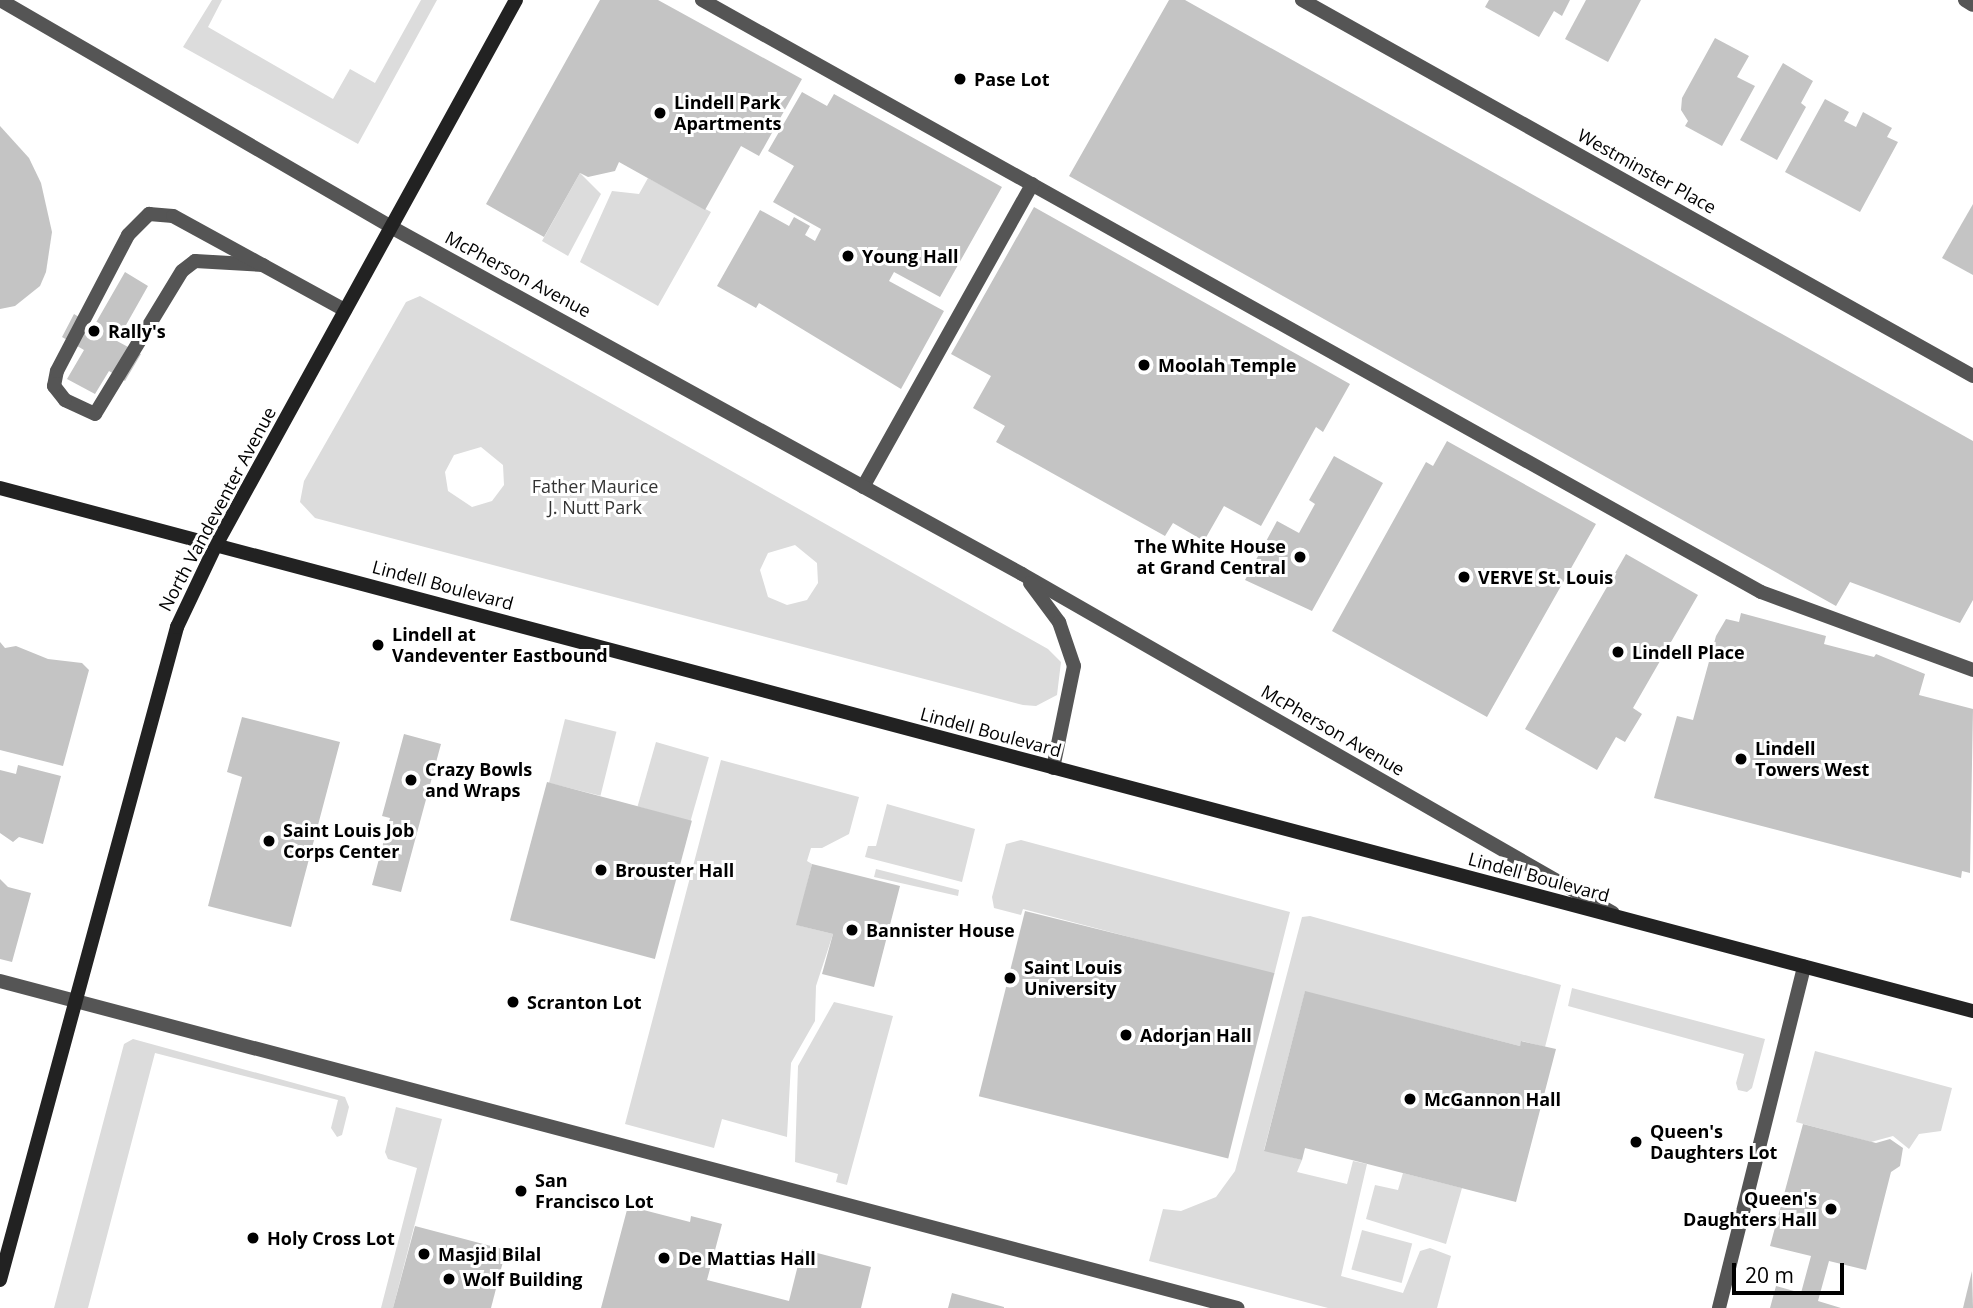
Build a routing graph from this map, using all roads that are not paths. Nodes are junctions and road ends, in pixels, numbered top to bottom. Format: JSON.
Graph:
{"nodes":[{"id":1,"x":0,"y":0,"type":"edge"},
{"id":2,"x":516,"y":0,"type":"edge"},
{"id":3,"x":702,"y":0,"type":"edge"},
{"id":4,"x":1302,"y":0,"type":"edge"},
{"id":5,"x":1965,"y":0,"type":"edge"},
{"id":6,"x":1973,"y":5,"type":"edge"},
{"id":7,"x":1032,"y":184,"type":"junction"},
{"id":8,"x":390,"y":227,"type":"junction"},
{"id":9,"x":262,"y":265,"type":"junction"},
{"id":10,"x":345,"y":310,"type":"junction"},
{"id":11,"x":1973,"y":376,"type":"edge"},
{"id":12,"x":863,"y":487,"type":"junction"},
{"id":13,"x":0,"y":488,"type":"edge"},
{"id":14,"x":216,"y":545,"type":"junction"},
{"id":15,"x":1022,"y":574,"type":"junction"},
{"id":16,"x":1973,"y":670,"type":"edge"},
{"id":17,"x":1053,"y":768,"type":"junction"},
{"id":18,"x":1624,"y":919,"type":"junction"},
{"id":19,"x":1804,"y":966,"type":"junction"},
{"id":20,"x":0,"y":981,"type":"edge"},
{"id":21,"x":75,"y":1001,"type":"junction"},
{"id":22,"x":1973,"y":1011,"type":"edge"},
{"id":23,"x":0,"y":1280,"type":"edge"},
{"id":24,"x":1238,"y":1308,"type":"edge"},
{"id":25,"x":1719,"y":1308,"type":"edge"}],
"edges":[{"from":1,"to":8,"type":"street","name":"McPherson Avenue"},
{"from":2,"to":8,"type":"main road","name":"North Vandeventer Avenue"},
{"from":3,"to":7,"type":"street"},
{"from":4,"to":11,"type":"street","name":"Westminster Place"},
{"from":5,"to":6,"type":"street"},
{"from":7,"to":12,"type":"street"},
{"from":7,"to":16,"type":"street"},
{"from":8,"to":10,"type":"main road","name":"North Vandeventer Avenue"},
{"from":8,"to":12,"type":"street","name":"McPherson Avenue"},
{"from":9,"to":9,"type":"street"},
{"from":9,"to":10,"type":"street"},
{"from":10,"to":14,"type":"main road","name":"North Vandeventer Avenue"},
{"from":12,"to":15,"type":"street","name":"McPherson Avenue"},
{"from":13,"to":14,"type":"main road","name":"Lindell Boulevard"},
{"from":14,"to":17,"type":"main road","name":"Lindell Boulevard"},
{"from":14,"to":21,"type":"main road","name":"North Vandeventer Avenue"},
{"from":15,"to":17,"type":"street","name":"McPherson Avenue"},
{"from":15,"to":18,"type":"street","name":"McPherson Avenue"},
{"from":17,"to":18,"type":"main road","name":"Lindell Boulevard"},
{"from":18,"to":19,"type":"main road","name":"Lindell Boulevard"},
{"from":19,"to":22,"type":"main road","name":"Lindell Boulevard"},
{"from":19,"to":25,"type":"street"},
{"from":20,"to":21,"type":"street"},
{"from":21,"to":23,"type":"main road","name":"North Vandeventer Avenue"},
{"from":21,"to":24,"type":"street"}]}
